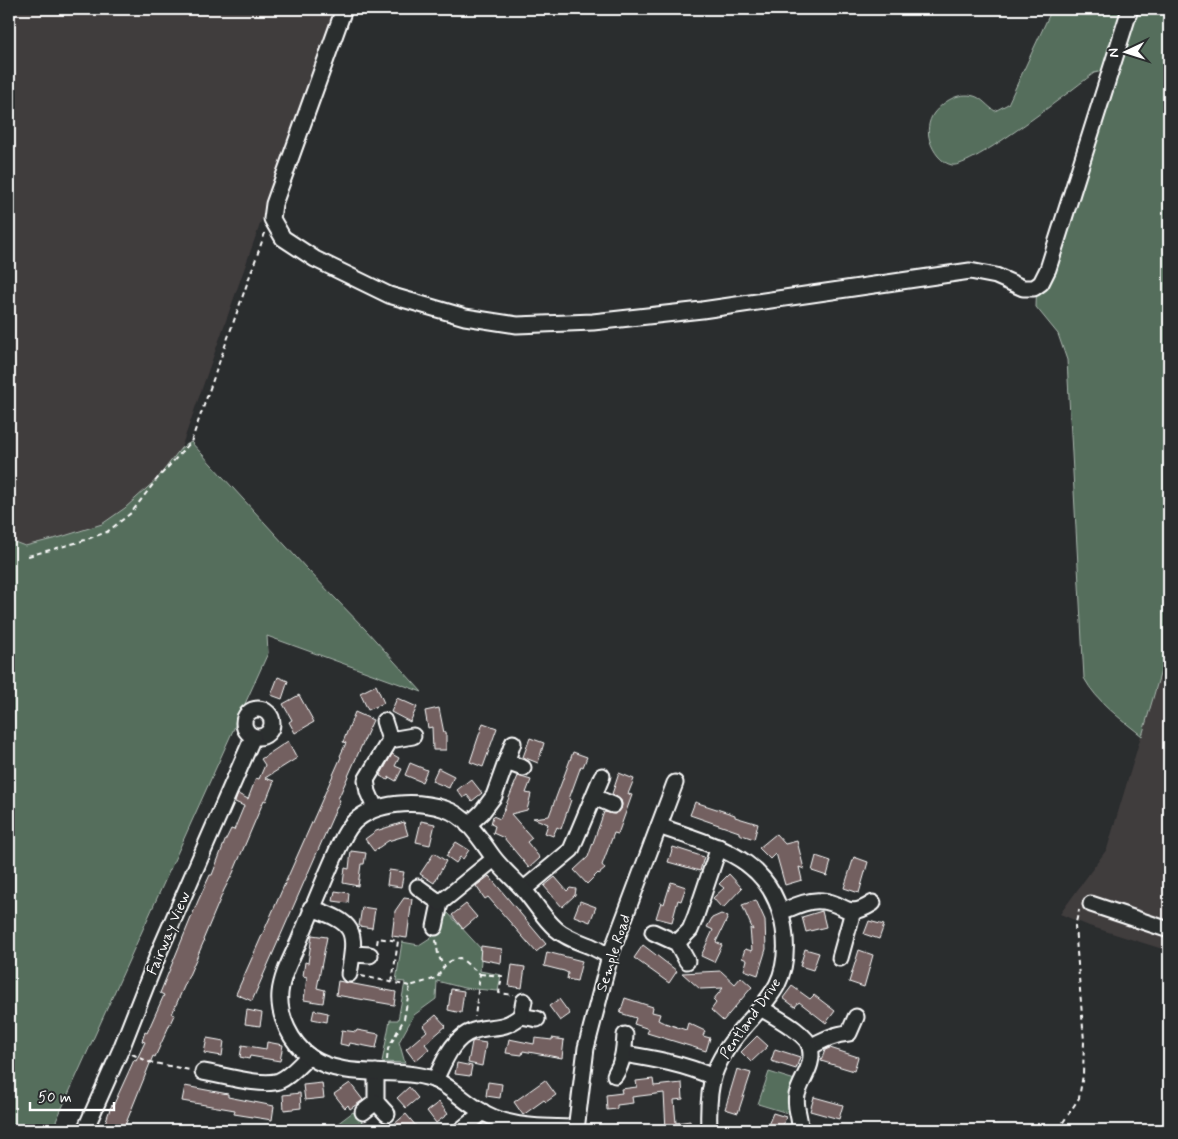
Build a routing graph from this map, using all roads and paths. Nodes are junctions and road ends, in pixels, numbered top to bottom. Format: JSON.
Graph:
{"nodes":[{"id":1,"x":344,"y":9,"type":"edge"},
{"id":2,"x":1130,"y":9,"type":"edge"},
{"id":3,"x":272,"y":214,"type":"junction"},
{"id":4,"x":28,"y":556,"type":"dead end"},
{"id":5,"x":384,"y":721,"type":"dead end"},
{"id":6,"x":413,"y":736,"type":"dead end"},
{"id":7,"x":253,"y":737,"type":"dead end"},
{"id":8,"x":390,"y":740,"type":"junction"},
{"id":9,"x":513,"y":743,"type":"dead end"},
{"id":10,"x":506,"y":762,"type":"junction"},
{"id":11,"x":523,"y":768,"type":"dead end"},
{"id":12,"x":602,"y":776,"type":"dead end"},
{"id":13,"x":675,"y":783,"type":"dead end"},
{"id":14,"x":594,"y":797,"type":"junction"},
{"id":15,"x":613,"y":805,"type":"dead end"},
{"id":16,"x":375,"y":808,"type":"junction"},
{"id":17,"x":468,"y":825,"type":"junction"},
{"id":18,"x":658,"y":826,"type":"junction"},
{"id":19,"x":719,"y":848,"type":"junction"},
{"id":20,"x":494,"y":859,"type":"junction"},
{"id":21,"x":418,"y":887,"type":"dead end"},
{"id":22,"x":524,"y":889,"type":"junction"},
{"id":23,"x":873,"y":902,"type":"dead end"},
{"id":24,"x":440,"y":903,"type":"junction"},
{"id":25,"x":1091,"y":904,"type":"joint"},
{"id":26,"x":312,"y":908,"type":"junction"},
{"id":27,"x":853,"y":911,"type":"junction"},
{"id":28,"x":781,"y":912,"type":"junction"},
{"id":29,"x":435,"y":927,"type":"joint"},
{"id":30,"x":1169,"y":930,"type":"edge"},
{"id":31,"x":654,"y":932,"type":"dead end"},
{"id":32,"x":677,"y":943,"type":"junction"},
{"id":33,"x":353,"y":954,"type":"junction"},
{"id":34,"x":370,"y":956,"type":"joint"},
{"id":35,"x":610,"y":956,"type":"junction"},
{"id":36,"x":840,"y":958,"type":"dead end"},
{"id":37,"x":687,"y":960,"type":"dead end"},
{"id":38,"x":444,"y":966,"type":"junction"},
{"id":39,"x":350,"y":974,"type":"joint"},
{"id":40,"x":480,"y":974,"type":"junction"},
{"id":41,"x":392,"y":983,"type":"junction"},
{"id":42,"x":410,"y":986,"type":"junction"},
{"id":43,"x":521,"y":1004,"type":"junction"},
{"id":44,"x":761,"y":1008,"type":"junction"},
{"id":45,"x":856,"y":1017,"type":"dead end"},
{"id":46,"x":537,"y":1019,"type":"dead end"},
{"id":47,"x":472,"y":1031,"type":"junction"},
{"id":48,"x":625,"y":1036,"type":"dead end"},
{"id":49,"x":810,"y":1047,"type":"junction"},
{"id":50,"x":120,"y":1049,"type":"junction"},
{"id":51,"x":624,"y":1054,"type":"junction"},
{"id":52,"x":309,"y":1056,"type":"junction"},
{"id":53,"x":203,"y":1072,"type":"joint"},
{"id":54,"x":381,"y":1072,"type":"junction"},
{"id":55,"x":615,"y":1075,"type":"dead end"},
{"id":56,"x":712,"y":1077,"type":"junction"},
{"id":57,"x":436,"y":1080,"type":"junction"},
{"id":58,"x":376,"y":1102,"type":"junction"},
{"id":59,"x":363,"y":1112,"type":"dead end"},
{"id":60,"x":483,"y":1112,"type":"junction"},
{"id":61,"x":387,"y":1114,"type":"dead end"},
{"id":62,"x":576,"y":1129,"type":"edge"},
{"id":63,"x":85,"y":1130,"type":"edge"},
{"id":64,"x":461,"y":1130,"type":"edge"},
{"id":65,"x":709,"y":1130,"type":"edge"},
{"id":66,"x":800,"y":1130,"type":"edge"},
{"id":67,"x":1058,"y":1130,"type":"edge"}],
"edges":[{"from":1,"to":3,"type":"street"},
{"from":2,"to":3,"type":"street"},
{"from":3,"to":4,"type":"path"},
{"from":5,"to":8,"type":"street"},
{"from":6,"to":8,"type":"street"},
{"from":7,"to":50,"type":"street","name":"Fairway View"},
{"from":8,"to":16,"type":"street"},
{"from":9,"to":10,"type":"street"},
{"from":10,"to":11,"type":"street"},
{"from":10,"to":17,"type":"street"},
{"from":12,"to":14,"type":"street"},
{"from":13,"to":18,"type":"street","name":"Semple Road"},
{"from":14,"to":15,"type":"street"},
{"from":14,"to":22,"type":"street"},
{"from":16,"to":17,"type":"street"},
{"from":16,"to":26,"type":"street"},
{"from":17,"to":20,"type":"street"},
{"from":18,"to":19,"type":"street","name":"Pentland Drive"},
{"from":18,"to":35,"type":"street","name":"Semple Road"},
{"from":19,"to":28,"type":"street","name":"Pentland Drive"},
{"from":19,"to":32,"type":"street"},
{"from":20,"to":22,"type":"street"},
{"from":20,"to":24,"type":"street"},
{"from":21,"to":24,"type":"street"},
{"from":22,"to":35,"type":"street"},
{"from":23,"to":27,"type":"street"},
{"from":24,"to":29,"type":"street"},
{"from":25,"to":30,"type":"street"},
{"from":25,"to":67,"type":"path"},
{"from":26,"to":33,"type":"street"},
{"from":26,"to":52,"type":"street"},
{"from":27,"to":28,"type":"street"},
{"from":27,"to":36,"type":"street"},
{"from":28,"to":44,"type":"street","name":"Pentland Drive"},
{"from":29,"to":38,"type":"path"},
{"from":31,"to":32,"type":"street"},
{"from":32,"to":37,"type":"street"},
{"from":33,"to":34,"type":"street"},
{"from":33,"to":39,"type":"street"},
{"from":34,"to":41,"type":"path"},
{"from":35,"to":62,"type":"street","name":"Semple Road"},
{"from":38,"to":40,"type":"path"},
{"from":38,"to":42,"type":"path"},
{"from":39,"to":41,"type":"path"},
{"from":40,"to":43,"type":"path"},
{"from":40,"to":47,"type":"path"},
{"from":41,"to":42,"type":"path"},
{"from":42,"to":54,"type":"path"},
{"from":43,"to":46,"type":"street"},
{"from":43,"to":47,"type":"street"},
{"from":44,"to":49,"type":"street"},
{"from":44,"to":56,"type":"street","name":"Pentland Drive"},
{"from":45,"to":49,"type":"street"},
{"from":47,"to":57,"type":"street"},
{"from":48,"to":51,"type":"street"},
{"from":49,"to":66,"type":"street"},
{"from":50,"to":53,"type":"path"},
{"from":50,"to":63,"type":"street","name":"Fairway View"},
{"from":51,"to":55,"type":"street"},
{"from":51,"to":56,"type":"street"},
{"from":52,"to":53,"type":"street"},
{"from":52,"to":54,"type":"street"},
{"from":54,"to":57,"type":"street"},
{"from":54,"to":58,"type":"street"},
{"from":56,"to":65,"type":"street","name":"Pentland Drive"},
{"from":57,"to":60,"type":"street"},
{"from":58,"to":59,"type":"street"},
{"from":58,"to":61,"type":"street"},
{"from":60,"to":62,"type":"street"},
{"from":60,"to":64,"type":"street"}]}
